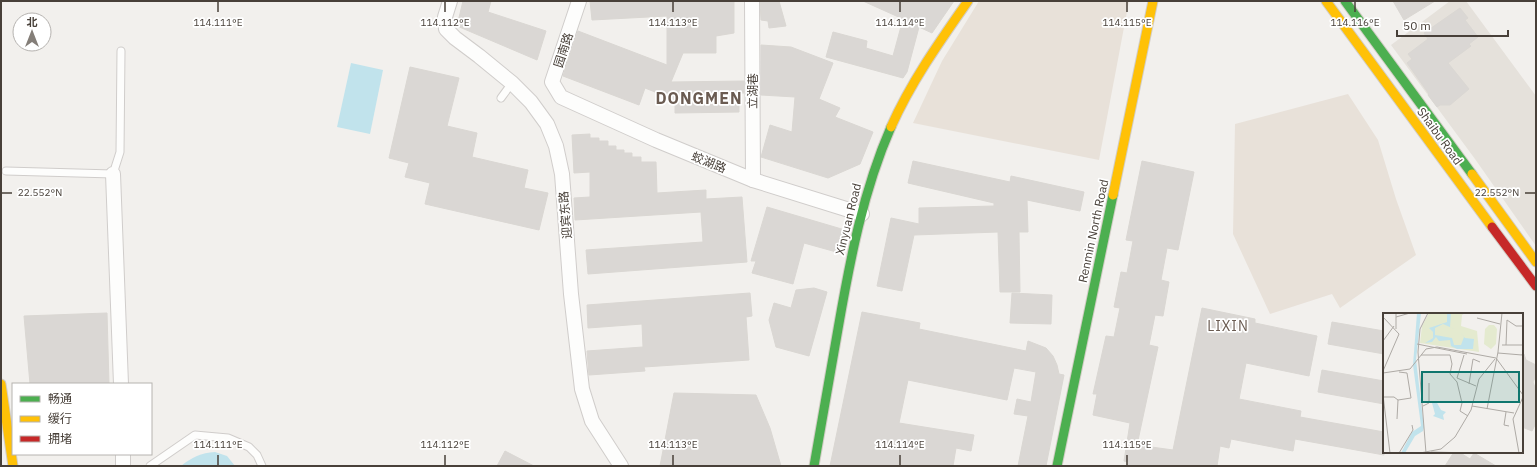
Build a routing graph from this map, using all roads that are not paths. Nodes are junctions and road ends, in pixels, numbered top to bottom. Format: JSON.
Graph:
{"nodes":[{"id":1,"x":450,"y":1,"type":"edge"},
{"id":2,"x":579,"y":1,"type":"edge"},
{"id":3,"x":752,"y":1,"type":"edge"},
{"id":4,"x":968,"y":1,"type":"edge"},
{"id":5,"x":1153,"y":1,"type":"edge"},
{"id":6,"x":1326,"y":1,"type":"edge"},
{"id":7,"x":1345,"y":1,"type":"edge"},
{"id":8,"x":121,"y":51,"type":"dead end"},
{"id":9,"x":512,"y":83,"type":"junction"},
{"id":10,"x":561,"y":97,"type":"joint"},
{"id":11,"x":501,"y":98,"type":"dead end"},
{"id":12,"x":6,"y":171,"type":"dead end"},
{"id":13,"x":113,"y":174,"type":"junction"},
{"id":14,"x":753,"y":180,"type":"junction"},
{"id":15,"x":862,"y":214,"type":"junction"},
{"id":16,"x":1536,"y":262,"type":"edge"},
{"id":17,"x":1536,"y":286,"type":"edge"},
{"id":18,"x":121,"y":383,"type":"edge"},
{"id":19,"x":1,"y":384,"type":"edge"},
{"id":20,"x":123,"y":455,"type":"edge"},
{"id":21,"x":13,"y":466,"type":"edge"},
{"id":22,"x":123,"y":466,"type":"edge"},
{"id":23,"x":150,"y":466,"type":"edge"},
{"id":24,"x":262,"y":466,"type":"edge"},
{"id":25,"x":621,"y":466,"type":"edge"},
{"id":26,"x":814,"y":466,"type":"edge"},
{"id":27,"x":1057,"y":466,"type":"edge"}],
"edges":[{"from":1,"to":9,"type":"street","name":"迎宾东路"},
{"from":2,"to":10,"type":"street","name":"园南路"},
{"from":3,"to":14,"type":"street","name":"立湖巷"},
{"from":4,"to":15,"type":"main road","name":"Xinyuan Road"},
{"from":5,"to":27,"type":"main road","name":"Renmin North Road"},
{"from":6,"to":17,"type":"main road","name":"Shaibu Road"},
{"from":7,"to":16,"type":"main road","name":"Shaibu Road"},
{"from":8,"to":13,"type":"lane"},
{"from":9,"to":11,"type":"lane"},
{"from":9,"to":25,"type":"street","name":"迎宾东路"},
{"from":10,"to":14,"type":"street","name":"蛟湖路"},
{"from":12,"to":13,"type":"lane"},
{"from":13,"to":18,"type":"street"},
{"from":14,"to":15,"type":"street","name":"蛟湖路"},
{"from":15,"to":26,"type":"main road","name":"Xinyuan Road"},
{"from":19,"to":21,"type":"main road"},
{"from":20,"to":22,"type":"street"},
{"from":23,"to":24,"type":"lane"}]}
